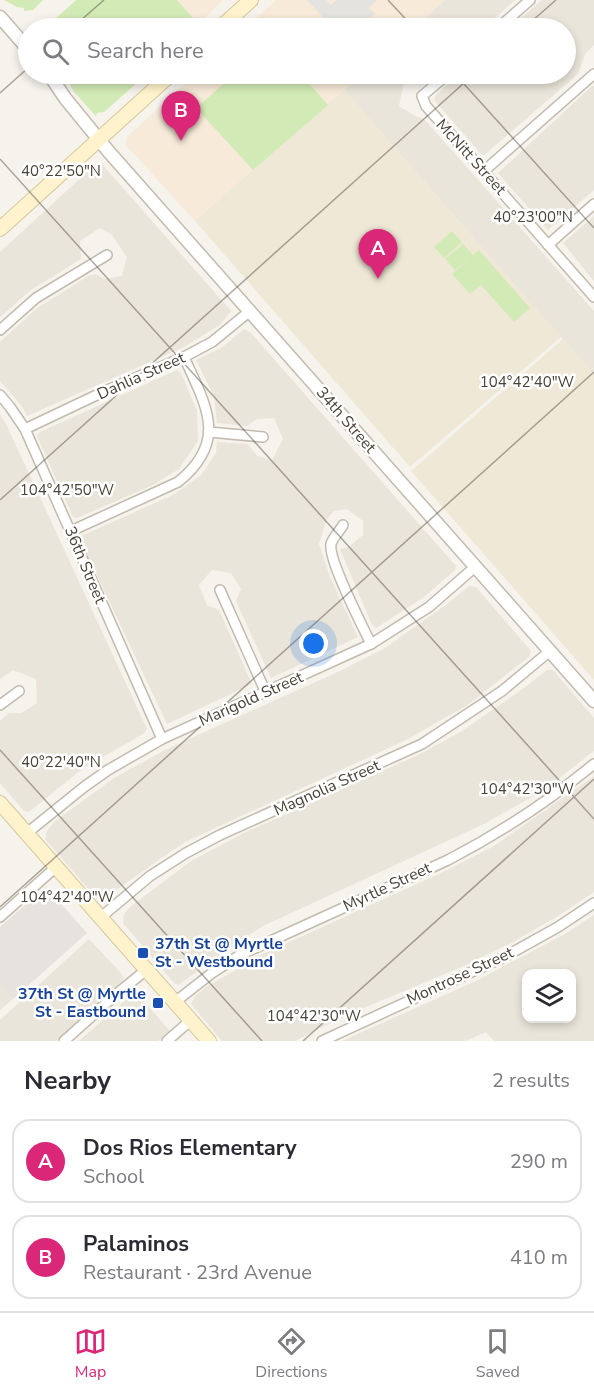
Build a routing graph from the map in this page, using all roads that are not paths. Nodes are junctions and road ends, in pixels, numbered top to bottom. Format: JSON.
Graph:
{"nodes":[{"id":1,"x":252,"y":0,"type":"edge"},
{"id":2,"x":530,"y":0,"type":"edge"},
{"id":3,"x":0,"y":17,"type":"edge"},
{"id":4,"x":231,"y":18,"type":"edge"},
{"id":5,"x":509,"y":18,"type":"edge"},
{"id":6,"x":18,"y":38,"type":"edge"},
{"id":7,"x":594,"y":74,"type":"edge"},
{"id":8,"x":56,"y":84,"type":"edge"},
{"id":9,"x":160,"y":84,"type":"edge"},
{"id":10,"x":436,"y":84,"type":"edge"},
{"id":11,"x":99,"y":139,"type":"junction"},
{"id":12,"x":484,"y":171,"type":"junction"},
{"id":13,"x":594,"y":204,"type":"edge"},
{"id":14,"x":0,"y":229,"type":"edge"},
{"id":15,"x":548,"y":245,"type":"junction"},
{"id":16,"x":107,"y":255,"type":"dead end"},
{"id":17,"x":594,"y":297,"type":"edge"},
{"id":18,"x":250,"y":311,"type":"junction"},
{"id":19,"x":0,"y":330,"type":"edge"},
{"id":20,"x":184,"y":357,"type":"junction"},
{"id":21,"x":0,"y":395,"type":"edge"},
{"id":22,"x":25,"y":429,"type":"junction"},
{"id":23,"x":209,"y":432,"type":"junction"},
{"id":24,"x":263,"y":437,"type":"dead end"},
{"id":25,"x":343,"y":525,"type":"dead end"},
{"id":26,"x":71,"y":531,"type":"junction"},
{"id":27,"x":476,"y":567,"type":"junction"},
{"id":28,"x":220,"y":590,"type":"dead end"},
{"id":29,"x":372,"y":644,"type":"junction"},
{"id":30,"x":550,"y":651,"type":"junction"},
{"id":31,"x":19,"y":691,"type":"dead end"},
{"id":32,"x":266,"y":693,"type":"junction"},
{"id":33,"x":594,"y":701,"type":"edge"},
{"id":34,"x":0,"y":705,"type":"edge"},
{"id":35,"x":162,"y":739,"type":"junction"},
{"id":36,"x":594,"y":764,"type":"edge"},
{"id":37,"x":0,"y":803,"type":"edge"},
{"id":38,"x":27,"y":833,"type":"junction"},
{"id":39,"x":56,"y":867,"type":"junction"},
{"id":40,"x":594,"y":903,"type":"edge"},
{"id":41,"x":0,"y":917,"type":"edge"},
{"id":42,"x":100,"y":918,"type":"junction"},
{"id":43,"x":146,"y":970,"type":"junction"},
{"id":44,"x":175,"y":1002,"type":"junction"},
{"id":45,"x":190,"y":1020,"type":"junction"},
{"id":46,"x":64,"y":1041,"type":"edge"},
{"id":47,"x":167,"y":1041,"type":"edge"},
{"id":48,"x":209,"y":1041,"type":"edge"},
{"id":49,"x":322,"y":1041,"type":"edge"}],
"edges":[{"from":1,"to":4,"type":"main road"},
{"from":2,"to":5,"type":"street"},
{"from":3,"to":6,"type":"street"},
{"from":7,"to":12,"type":"street"},
{"from":8,"to":11,"type":"street","name":"34th Street"},
{"from":9,"to":11,"type":"main road"},
{"from":10,"to":12,"type":"street","name":"McNitt Street"},
{"from":11,"to":14,"type":"main road"},
{"from":11,"to":18,"type":"street","name":"34th Street"},
{"from":12,"to":15,"type":"street","name":"McNitt Street"},
{"from":13,"to":15,"type":"street"},
{"from":15,"to":17,"type":"street","name":"McNitt Street"},
{"from":16,"to":19,"type":"street"},
{"from":18,"to":20,"type":"street","name":"Dahlia Street"},
{"from":18,"to":27,"type":"street","name":"34th Street"},
{"from":20,"to":22,"type":"street","name":"Dahlia Street"},
{"from":20,"to":23,"type":"street"},
{"from":21,"to":22,"type":"street","name":"36th Street"},
{"from":22,"to":26,"type":"street","name":"36th Street"},
{"from":23,"to":24,"type":"street"},
{"from":23,"to":26,"type":"street"},
{"from":25,"to":29,"type":"street"},
{"from":26,"to":35,"type":"street","name":"36th Street"},
{"from":27,"to":29,"type":"street","name":"Marigold Street"},
{"from":27,"to":30,"type":"street","name":"34th Street"},
{"from":28,"to":32,"type":"street"},
{"from":29,"to":32,"type":"street","name":"Marigold Street"},
{"from":30,"to":33,"type":"street","name":"34th Street"},
{"from":30,"to":42,"type":"street","name":"Magnolia Street"},
{"from":31,"to":34,"type":"street"},
{"from":32,"to":35,"type":"street","name":"Marigold Street"},
{"from":35,"to":38,"type":"street","name":"Marigold Street"},
{"from":36,"to":44,"type":"street","name":"Myrtle Street"},
{"from":37,"to":38,"type":"main road"},
{"from":38,"to":39,"type":"main road"},
{"from":39,"to":41,"type":"street"},
{"from":39,"to":42,"type":"main road"},
{"from":40,"to":49,"type":"street","name":"Montrose Street"},
{"from":42,"to":43,"type":"main road"},
{"from":43,"to":44,"type":"main road"},
{"from":43,"to":46,"type":"street"},
{"from":44,"to":45,"type":"main road"},
{"from":45,"to":47,"type":"street"},
{"from":45,"to":48,"type":"main road"}]}
